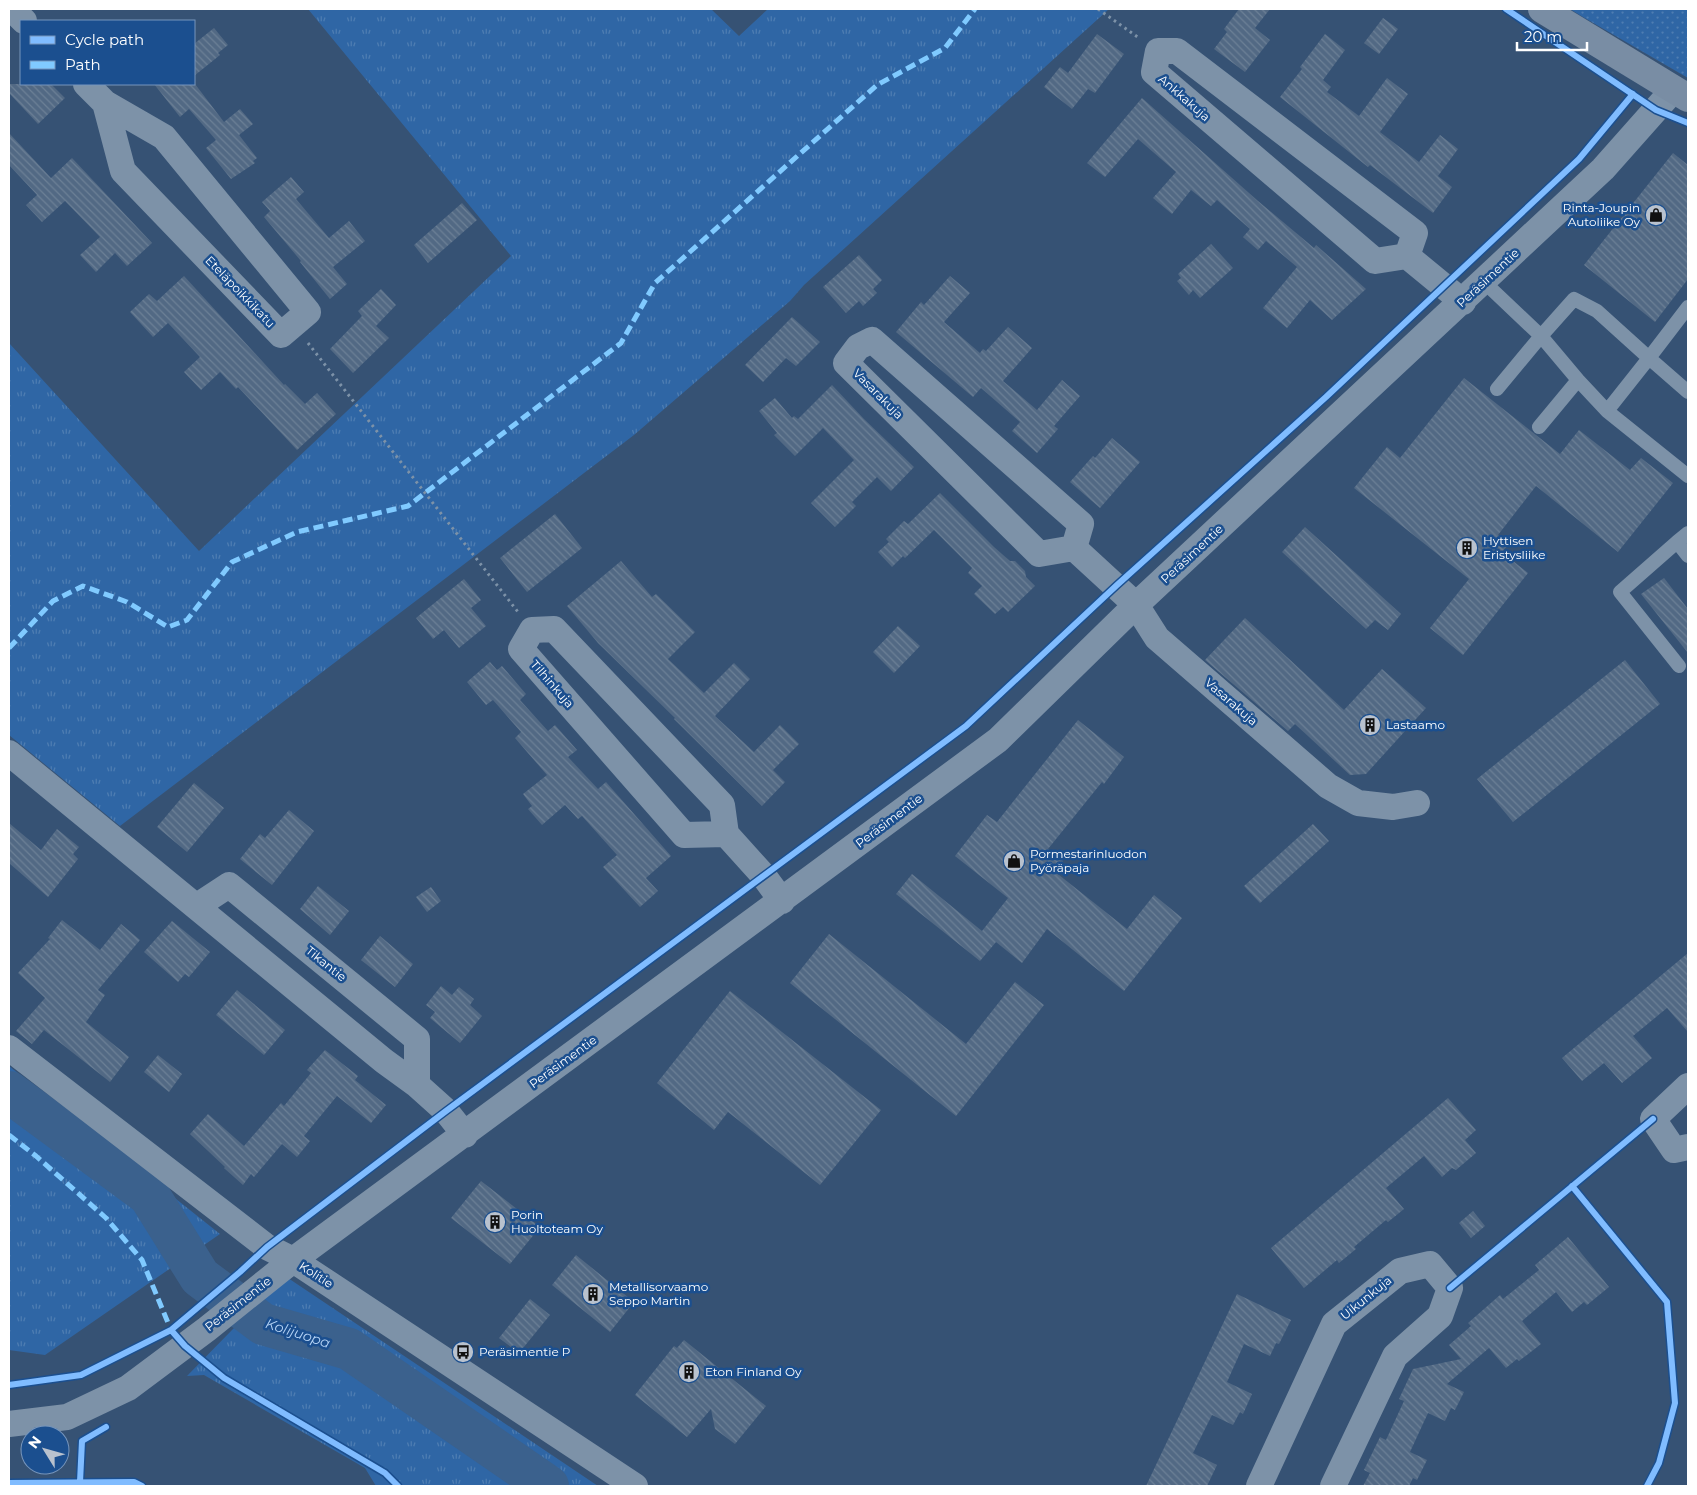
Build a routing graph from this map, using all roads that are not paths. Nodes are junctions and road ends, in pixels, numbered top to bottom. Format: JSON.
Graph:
{"nodes":[{"id":1,"x":12,"y":9,"type":"edge"},
{"id":2,"x":1542,"y":9,"type":"edge"},
{"id":3,"x":23,"y":20,"type":"edge"},
{"id":4,"x":87,"y":85,"type":"edge"},
{"id":5,"x":1681,"y":93,"type":"edge"},
{"id":6,"x":105,"y":103,"type":"junction"},
{"id":7,"x":1407,"y":256,"type":"junction"},
{"id":8,"x":1484,"y":282,"type":"junction"},
{"id":9,"x":1463,"y":302,"type":"junction"},
{"id":10,"x":1688,"y":307,"type":"edge"},
{"id":11,"x":1541,"y":336,"type":"junction"},
{"id":12,"x":1649,"y":358,"type":"junction"},
{"id":13,"x":1578,"y":380,"type":"junction"},
{"id":14,"x":1497,"y":389,"type":"dead end"},
{"id":15,"x":1688,"y":392,"type":"edge"},
{"id":16,"x":1607,"y":411,"type":"junction"},
{"id":17,"x":1539,"y":427,"type":"dead end"},
{"id":18,"x":1688,"y":476,"type":"edge"},
{"id":19,"x":1688,"y":533,"type":"edge"},
{"id":20,"x":1677,"y":542,"type":"junction"},
{"id":21,"x":1074,"y":548,"type":"junction"},
{"id":22,"x":1688,"y":556,"type":"edge"},
{"id":23,"x":1136,"y":605,"type":"junction"},
{"id":24,"x":1679,"y":666,"type":"dead end"},
{"id":25,"x":9,"y":753,"type":"edge"},
{"id":26,"x":1416,"y":803,"type":"dead end"},
{"id":27,"x":726,"y":834,"type":"junction"},
{"id":28,"x":782,"y":901,"type":"junction"},
{"id":29,"x":196,"y":906,"type":"junction"},
{"id":30,"x":9,"y":1048,"type":"edge"},
{"id":31,"x":417,"y":1086,"type":"junction"},
{"id":32,"x":1688,"y":1086,"type":"edge"},
{"id":33,"x":465,"y":1135,"type":"junction"},
{"id":34,"x":1688,"y":1147,"type":"edge"},
{"id":35,"x":293,"y":1260,"type":"junction"},
{"id":36,"x":9,"y":1424,"type":"edge"},
{"id":37,"x":635,"y":1486,"type":"edge"},
{"id":38,"x":1260,"y":1486,"type":"edge"},
{"id":39,"x":1333,"y":1486,"type":"edge"}],
"edges":[{"from":1,"to":3,"type":"street"},
{"from":2,"to":5,"type":"street"},
{"from":4,"to":6,"type":"street","name":"Eteläpoikkikatu"},
{"from":5,"to":8,"type":"street","name":"Peräsimentie"},
{"from":6,"to":6,"type":"street","name":"Eteläpoikkikatu"},
{"from":7,"to":7,"type":"street","name":"Ankkakuja"},
{"from":7,"to":9,"type":"street"},
{"from":8,"to":9,"type":"street","name":"Peräsimentie"},
{"from":8,"to":11,"type":"lane"},
{"from":9,"to":23,"type":"street","name":"Peräsimentie"},
{"from":10,"to":12,"type":"lane"},
{"from":11,"to":12,"type":"lane"},
{"from":11,"to":13,"type":"lane"},
{"from":11,"to":14,"type":"lane"},
{"from":12,"to":15,"type":"lane"},
{"from":12,"to":16,"type":"lane"},
{"from":13,"to":16,"type":"lane"},
{"from":13,"to":17,"type":"lane"},
{"from":16,"to":18,"type":"lane"},
{"from":19,"to":20,"type":"lane"},
{"from":20,"to":22,"type":"lane"},
{"from":20,"to":24,"type":"lane"},
{"from":21,"to":21,"type":"street","name":"Vasarakuja"},
{"from":21,"to":23,"type":"street","name":"Vasarakuja"},
{"from":23,"to":26,"type":"street","name":"Vasarakuja"},
{"from":23,"to":28,"type":"street","name":"Peräsimentie"},
{"from":25,"to":29,"type":"street"},
{"from":27,"to":27,"type":"street","name":"Tilhinkuja"},
{"from":27,"to":28,"type":"street"},
{"from":28,"to":33,"type":"street","name":"Peräsimentie"},
{"from":29,"to":31,"type":"street"},
{"from":29,"to":31,"type":"street","name":"Tikantie"},
{"from":30,"to":35,"type":"street","name":"Kolitie"},
{"from":31,"to":33,"type":"street"},
{"from":32,"to":34,"type":"street"},
{"from":33,"to":35,"type":"street","name":"Peräsimentie"},
{"from":35,"to":36,"type":"street","name":"Peräsimentie"},
{"from":35,"to":37,"type":"street","name":"Kolitie"},
{"from":38,"to":39,"type":"street","name":"Uikunkuja"}]}
